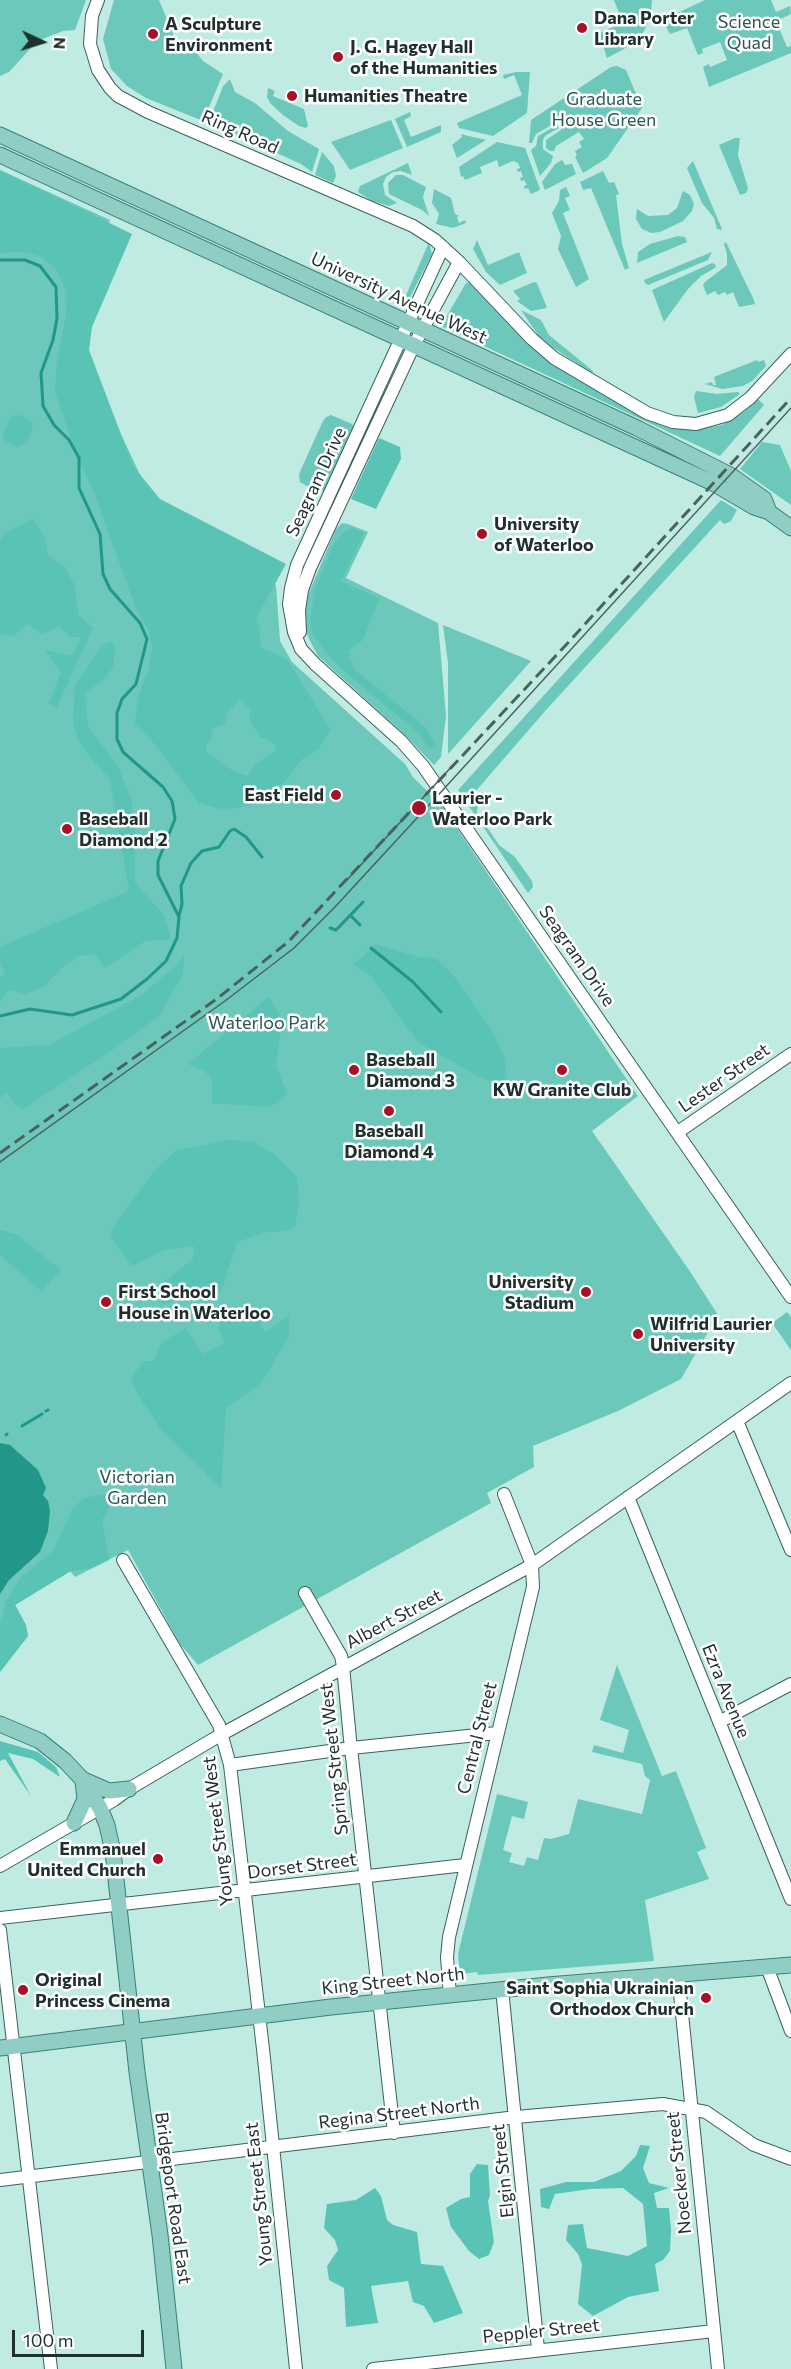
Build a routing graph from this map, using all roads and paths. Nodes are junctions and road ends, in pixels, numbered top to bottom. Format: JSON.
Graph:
{"nodes":[{"id":1,"x":98,"y":0,"type":"edge"},
{"id":2,"x":0,"y":135,"type":"edge"},
{"id":3,"x":0,"y":155,"type":"edge"},
{"id":4,"x":443,"y":247,"type":"junction"},
{"id":5,"x":459,"y":262,"type":"junction"},
{"id":6,"x":407,"y":323,"type":"junction"},
{"id":7,"x":422,"y":330,"type":"junction"},
{"id":8,"x":407,"y":342,"type":"junction"},
{"id":9,"x":791,"y":354,"type":"edge"},
{"id":10,"x":769,"y":512,"type":"junction"},
{"id":11,"x":791,"y":528,"type":"edge"},
{"id":12,"x":791,"y":1054,"type":"edge"},
{"id":13,"x":678,"y":1132,"type":"junction"},
{"id":14,"x":791,"y":1297,"type":"edge"},
{"id":15,"x":791,"y":1383,"type":"edge"},
{"id":16,"x":737,"y":1421,"type":"junction"},
{"id":17,"x":504,"y":1494,"type":"dead end"},
{"id":18,"x":628,"y":1497,"type":"junction"},
{"id":19,"x":791,"y":1550,"type":"edge"},
{"id":20,"x":123,"y":1560,"type":"dead end"},
{"id":21,"x":532,"y":1565,"type":"junction"},
{"id":22,"x":305,"y":1593,"type":"dead end"},
{"id":23,"x":344,"y":1666,"type":"junction"},
{"id":24,"x":791,"y":1684,"type":"edge"},
{"id":25,"x":719,"y":1722,"type":"junction"},
{"id":26,"x":0,"y":1724,"type":"edge"},
{"id":27,"x":497,"y":1732,"type":"junction"},
{"id":28,"x":222,"y":1734,"type":"junction"},
{"id":29,"x":351,"y":1748,"type":"junction"},
{"id":30,"x":230,"y":1765,"type":"junction"},
{"id":31,"x":82,"y":1779,"type":"junction"},
{"id":32,"x":129,"y":1789,"type":"junction"},
{"id":33,"x":100,"y":1808,"type":"junction"},
{"id":34,"x":74,"y":1823,"type":"junction"},
{"id":35,"x":465,"y":1865,"type":"junction"},
{"id":36,"x":0,"y":1866,"type":"edge"},
{"id":37,"x":365,"y":1876,"type":"junction"},
{"id":38,"x":243,"y":1890,"type":"junction"},
{"id":39,"x":791,"y":1899,"type":"edge"},
{"id":40,"x":120,"y":1903,"type":"junction"},
{"id":41,"x":0,"y":1918,"type":"edge"},
{"id":42,"x":0,"y":1930,"type":"edge"},
{"id":43,"x":791,"y":1965,"type":"edge"},
{"id":44,"x":767,"y":1967,"type":"junction"},
{"id":45,"x":678,"y":1974,"type":"junction"},
{"id":46,"x":502,"y":1989,"type":"junction"},
{"id":47,"x":450,"y":1995,"type":"junction"},
{"id":48,"x":379,"y":2002,"type":"junction"},
{"id":49,"x":259,"y":2016,"type":"junction"},
{"id":50,"x":791,"y":2031,"type":"edge"},
{"id":51,"x":133,"y":2032,"type":"junction"},
{"id":52,"x":7,"y":2047,"type":"edge"},
{"id":53,"x":691,"y":2108,"type":"junction"},
{"id":54,"x":516,"y":2117,"type":"junction"},
{"id":55,"x":394,"y":2133,"type":"junction"},
{"id":56,"x":273,"y":2147,"type":"junction"},
{"id":57,"x":791,"y":2159,"type":"edge"},
{"id":58,"x":148,"y":2163,"type":"junction"},
{"id":59,"x":29,"y":2177,"type":"junction"},
{"id":60,"x":0,"y":2180,"type":"edge"},
{"id":61,"x":714,"y":2331,"type":"junction"},
{"id":62,"x":538,"y":2349,"type":"junction"},
{"id":63,"x":51,"y":2369,"type":"edge"},
{"id":64,"x":174,"y":2369,"type":"edge"},
{"id":65,"x":296,"y":2369,"type":"edge"},
{"id":66,"x":373,"y":2369,"type":"edge"},
{"id":67,"x":718,"y":2369,"type":"edge"}],
"edges":[{"from":1,"to":4,"type":"street","name":"Ring Road"},
{"from":2,"to":6,"type":"main road","name":"University Avenue West"},
{"from":3,"to":8,"type":"main road","name":"University Avenue West"},
{"from":4,"to":5,"type":"street","name":"Ring Road"},
{"from":4,"to":6,"type":"street"},
{"from":5,"to":7,"type":"street"},
{"from":5,"to":9,"type":"street","name":"Ring Road"},
{"from":6,"to":7,"type":"main road","name":"University Avenue West"},
{"from":6,"to":8,"type":"street","name":"Seagram Drive"},
{"from":7,"to":8,"type":"street","name":"Seagram Drive"},
{"from":7,"to":10,"type":"main road","name":"University Avenue West"},
{"from":8,"to":10,"type":"main road","name":"University Avenue West"},
{"from":8,"to":13,"type":"street","name":"Seagram Drive"},
{"from":10,"to":11,"type":"main road","name":"University Avenue West"},
{"from":12,"to":13,"type":"street","name":"Lester Street"},
{"from":13,"to":14,"type":"street","name":"Seagram Drive"},
{"from":15,"to":16,"type":"street","name":"Albert Street"},
{"from":16,"to":18,"type":"street","name":"Albert Street"},
{"from":16,"to":19,"type":"street"},
{"from":17,"to":21,"type":"street","name":"Central Street"},
{"from":18,"to":21,"type":"street","name":"Albert Street"},
{"from":18,"to":25,"type":"street","name":"Ezra Avenue"},
{"from":20,"to":28,"type":"street","name":"Young Street West"},
{"from":21,"to":23,"type":"street","name":"Albert Street"},
{"from":21,"to":27,"type":"street","name":"Central Street"},
{"from":22,"to":23,"type":"street","name":"Spring Street West"},
{"from":23,"to":28,"type":"street","name":"Albert Street"},
{"from":23,"to":29,"type":"street","name":"Spring Street West"},
{"from":24,"to":25,"type":"street"},
{"from":25,"to":39,"type":"street","name":"Ezra Avenue"},
{"from":26,"to":31,"type":"main road"},
{"from":27,"to":29,"type":"street"},
{"from":27,"to":35,"type":"street","name":"Central Street"},
{"from":28,"to":30,"type":"street","name":"Young Street West"},
{"from":28,"to":32,"type":"street","name":"Albert Street"},
{"from":29,"to":30,"type":"street"},
{"from":29,"to":37,"type":"street","name":"Spring Street West"},
{"from":30,"to":38,"type":"street","name":"Young Street West"},
{"from":31,"to":32,"type":"main road"},
{"from":31,"to":33,"type":"main road","name":"Bridgeport Road East"},
{"from":31,"to":34,"type":"main road"},
{"from":32,"to":33,"type":"street","name":"Albert Street"},
{"from":33,"to":34,"type":"street","name":"Albert Street"},
{"from":33,"to":40,"type":"main road","name":"Bridgeport Road East"},
{"from":34,"to":36,"type":"street","name":"Albert Street"},
{"from":35,"to":37,"type":"street","name":"Dorset Street"},
{"from":35,"to":47,"type":"street","name":"Central Street"},
{"from":37,"to":38,"type":"street","name":"Dorset Street"},
{"from":37,"to":48,"type":"street","name":"Spring Street West"},
{"from":38,"to":40,"type":"street","name":"Dorset Street"},
{"from":38,"to":49,"type":"street","name":"Young Street West"},
{"from":40,"to":41,"type":"street","name":"Dorset Street"},
{"from":40,"to":51,"type":"main road","name":"Bridgeport Road East"},
{"from":42,"to":52,"type":"street"},
{"from":43,"to":44,"type":"main road","name":"King Street North"},
{"from":44,"to":45,"type":"main road","name":"King Street North"},
{"from":44,"to":50,"type":"street"},
{"from":45,"to":46,"type":"main road","name":"King Street North"},
{"from":45,"to":53,"type":"street","name":"Noecker Street"},
{"from":46,"to":47,"type":"main road","name":"King Street North"},
{"from":46,"to":54,"type":"street","name":"Elgin Street"},
{"from":47,"to":48,"type":"main road","name":"King Street North"},
{"from":48,"to":49,"type":"main road","name":"King Street North"},
{"from":48,"to":55,"type":"street","name":"Spring Street West"},
{"from":49,"to":51,"type":"main road","name":"King Street North"},
{"from":49,"to":56,"type":"street","name":"Young Street East"},
{"from":51,"to":52,"type":"main road","name":"King Street North"},
{"from":51,"to":58,"type":"main road","name":"Bridgeport Road East"},
{"from":52,"to":59,"type":"street"},
{"from":53,"to":54,"type":"street","name":"Regina Street North"},
{"from":53,"to":57,"type":"street","name":"Regina Street North"},
{"from":53,"to":61,"type":"street","name":"Noecker Street"},
{"from":54,"to":55,"type":"street","name":"Regina Street North"},
{"from":54,"to":62,"type":"street","name":"Elgin Street"},
{"from":55,"to":56,"type":"street","name":"Regina Street North"},
{"from":56,"to":58,"type":"street","name":"Regina Street North"},
{"from":56,"to":65,"type":"street","name":"Young Street East"},
{"from":58,"to":59,"type":"street","name":"Regina Street North"},
{"from":58,"to":64,"type":"main road","name":"Bridgeport Road East"},
{"from":59,"to":60,"type":"street","name":"Regina Street North"},
{"from":59,"to":63,"type":"street"},
{"from":61,"to":62,"type":"street","name":"Peppler Street"},
{"from":61,"to":67,"type":"street","name":"Noecker Street"},
{"from":62,"to":66,"type":"street","name":"Peppler Street"}]}
